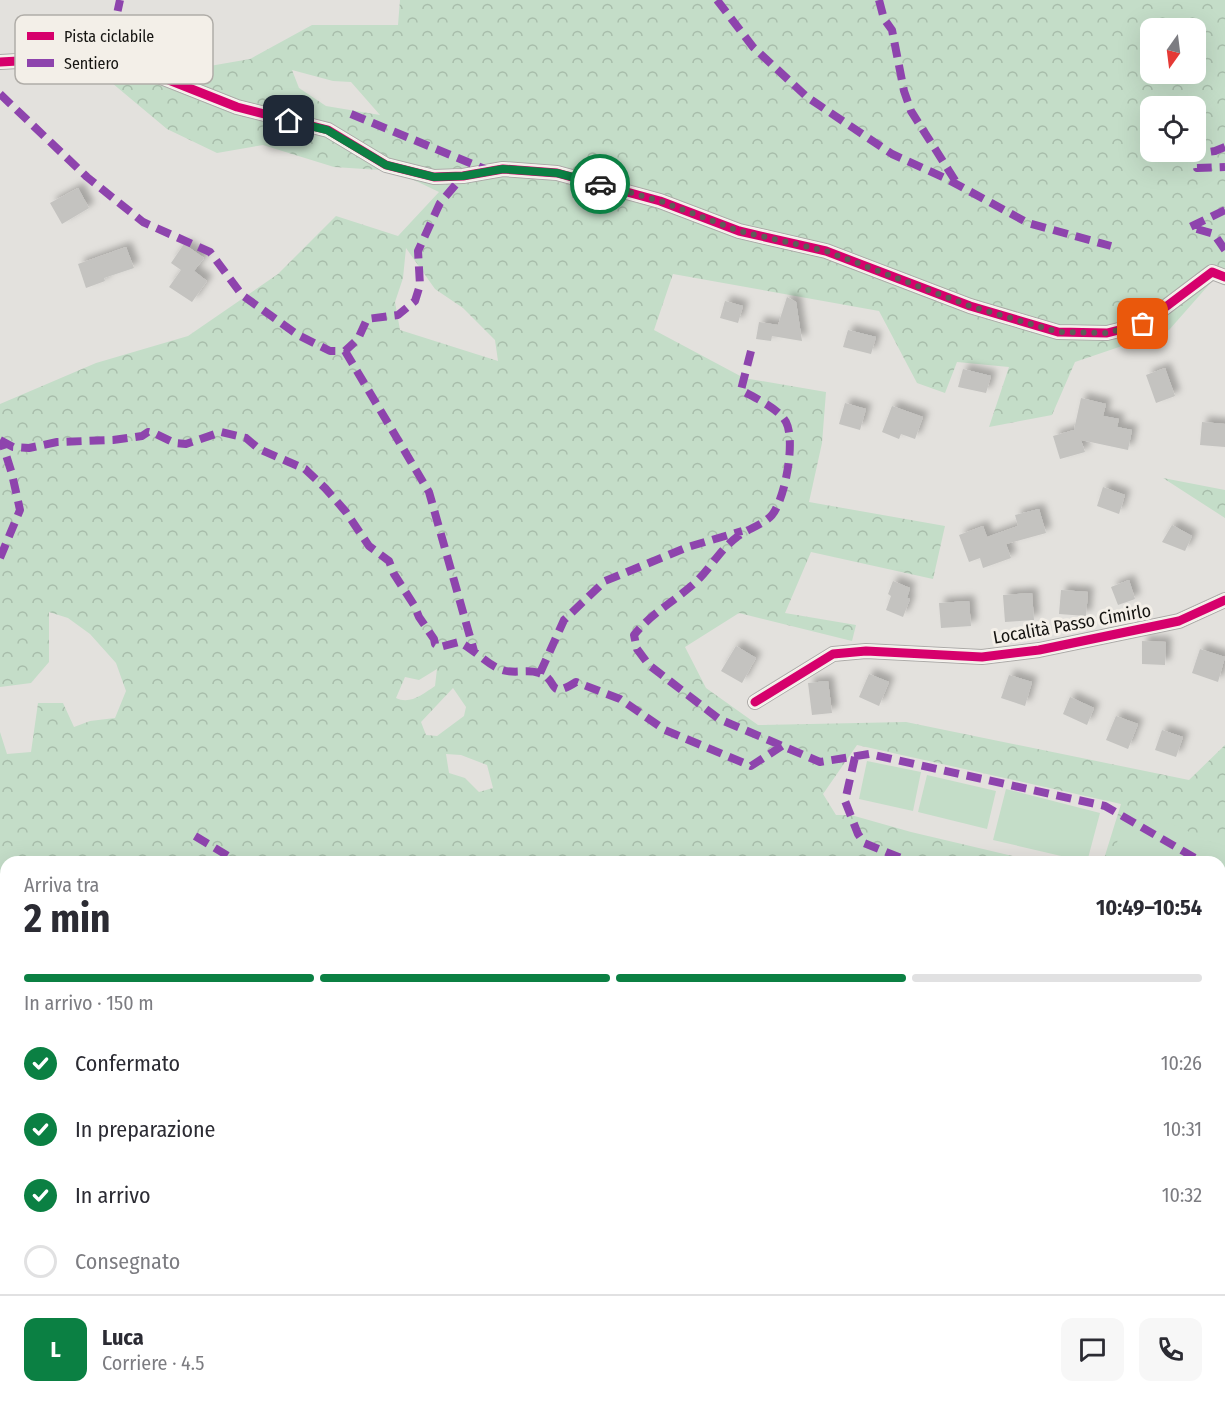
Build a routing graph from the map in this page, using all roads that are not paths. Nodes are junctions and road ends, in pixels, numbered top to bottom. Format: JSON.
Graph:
{"nodes":[{"id":1,"x":15,"y":61,"type":"edge"},
{"id":2,"x":0,"y":62,"type":"edge"},
{"id":3,"x":179,"y":84,"type":"edge"},
{"id":4,"x":1225,"y":277,"type":"edge"},
{"id":5,"x":1225,"y":600,"type":"edge"},
{"id":6,"x":755,"y":702,"type":"dead end"}],
"edges":[{"from":1,"to":2,"type":"street"},
{"from":3,"to":4,"type":"street"},
{"from":5,"to":6,"type":"street","name":"Località Passo Cimirlo"}]}
